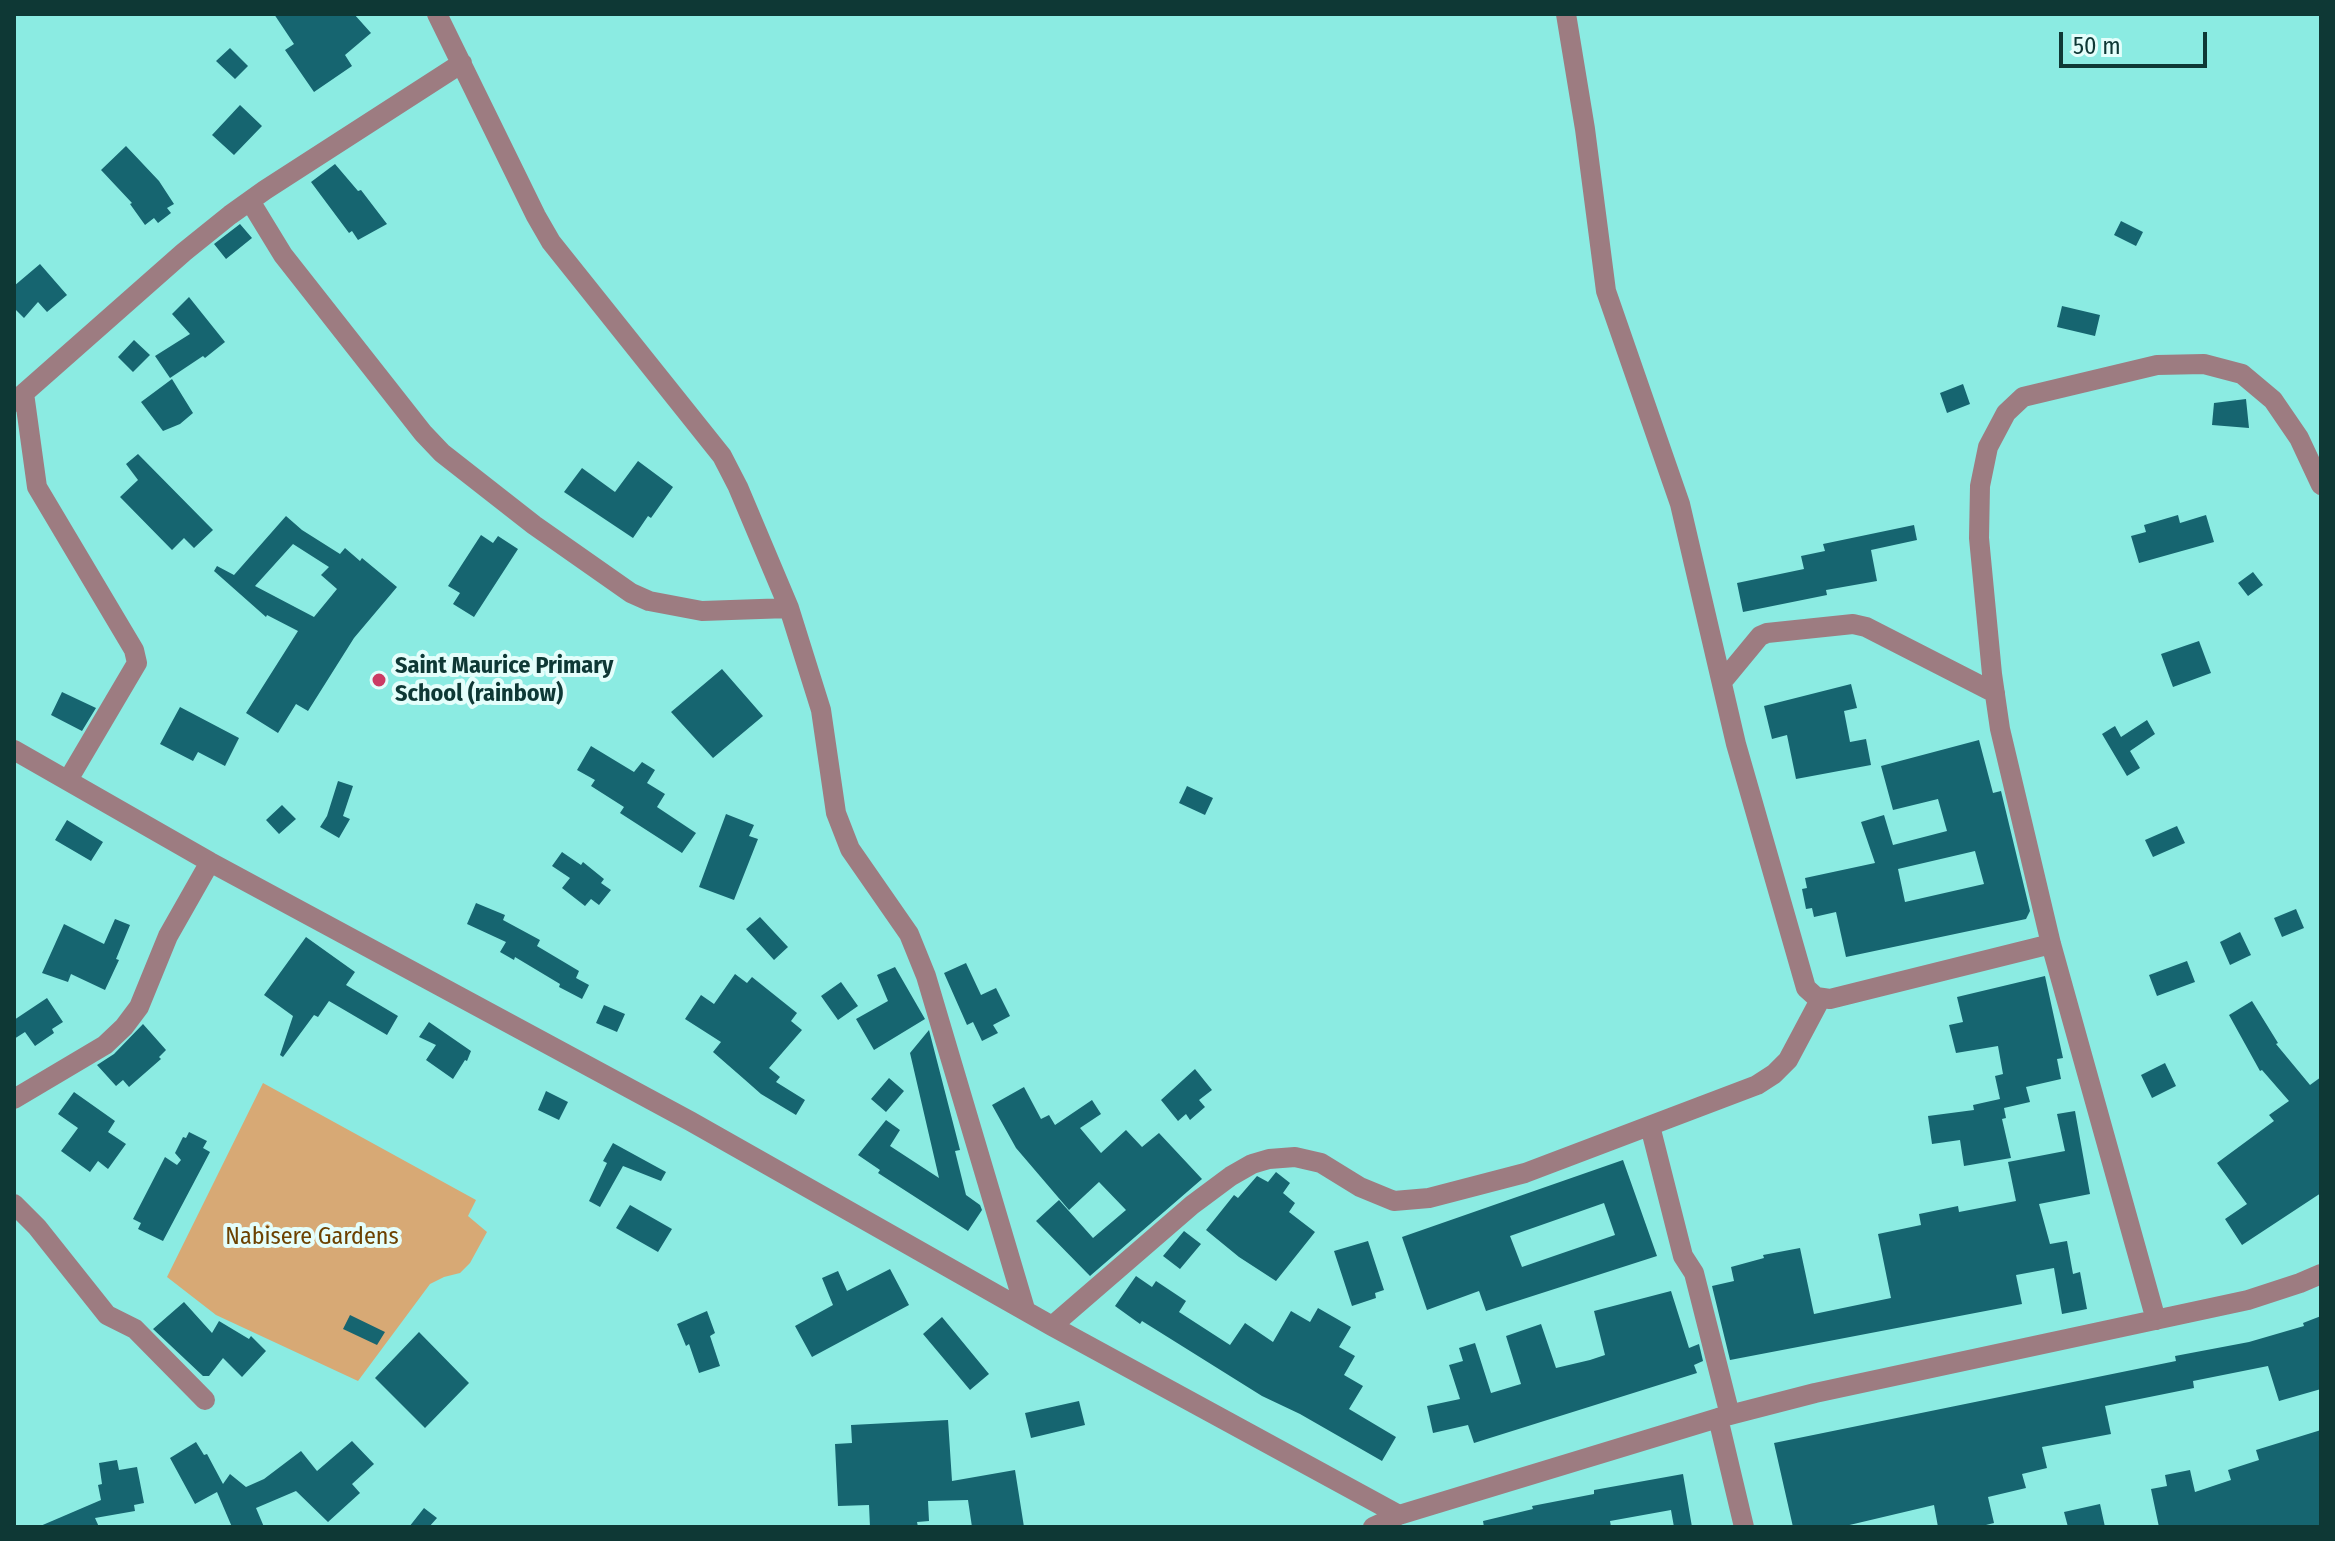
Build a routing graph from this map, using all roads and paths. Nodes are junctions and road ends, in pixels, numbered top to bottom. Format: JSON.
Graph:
{"nodes":[{"id":1,"x":437,"y":14,"type":"edge"},
{"id":2,"x":1566,"y":14,"type":"edge"},
{"id":3,"x":462,"y":63,"type":"junction"},
{"id":4,"x":250,"y":201,"type":"junction"},
{"id":5,"x":19,"y":397,"type":"edge"},
{"id":6,"x":2321,"y":485,"type":"edge"},
{"id":7,"x":789,"y":608,"type":"junction"},
{"id":8,"x":1722,"y":682,"type":"junction"},
{"id":9,"x":1995,"y":693,"type":"junction"},
{"id":10,"x":14,"y":750,"type":"edge"},
{"id":11,"x":68,"y":780,"type":"junction"},
{"id":12,"x":210,"y":862,"type":"junction"},
{"id":13,"x":2051,"y":944,"type":"junction"},
{"id":14,"x":1821,"y":998,"type":"junction"},
{"id":15,"x":14,"y":1099,"type":"edge"},
{"id":16,"x":1650,"y":1126,"type":"junction"},
{"id":17,"x":14,"y":1204,"type":"edge"},
{"id":18,"x":2321,"y":1274,"type":"edge"},
{"id":19,"x":1025,"y":1309,"type":"junction"},
{"id":20,"x":2156,"y":1320,"type":"junction"},
{"id":21,"x":1052,"y":1326,"type":"junction"},
{"id":22,"x":205,"y":1400,"type":"dead end"},
{"id":23,"x":1724,"y":1417,"type":"junction"},
{"id":24,"x":1399,"y":1515,"type":"junction"},
{"id":25,"x":1373,"y":1527,"type":"edge"},
{"id":26,"x":1744,"y":1527,"type":"edge"}],
"edges":[{"from":1,"to":3,"type":"street"},
{"from":2,"to":8,"type":"street"},
{"from":3,"to":4,"type":"street"},
{"from":3,"to":7,"type":"street"},
{"from":4,"to":5,"type":"street"},
{"from":4,"to":7,"type":"street"},
{"from":5,"to":11,"type":"street"},
{"from":6,"to":9,"type":"street"},
{"from":7,"to":19,"type":"street"},
{"from":8,"to":9,"type":"street"},
{"from":8,"to":14,"type":"street"},
{"from":9,"to":13,"type":"street"},
{"from":10,"to":11,"type":"street"},
{"from":11,"to":12,"type":"street"},
{"from":12,"to":15,"type":"street"},
{"from":12,"to":19,"type":"street"},
{"from":13,"to":14,"type":"street"},
{"from":13,"to":20,"type":"street"},
{"from":14,"to":16,"type":"street"},
{"from":16,"to":21,"type":"street"},
{"from":16,"to":23,"type":"street"},
{"from":17,"to":22,"type":"street"},
{"from":18,"to":20,"type":"street"},
{"from":19,"to":21,"type":"street"},
{"from":20,"to":23,"type":"street"},
{"from":21,"to":24,"type":"street"},
{"from":23,"to":24,"type":"street"},
{"from":23,"to":26,"type":"street"},
{"from":24,"to":25,"type":"street"}]}
